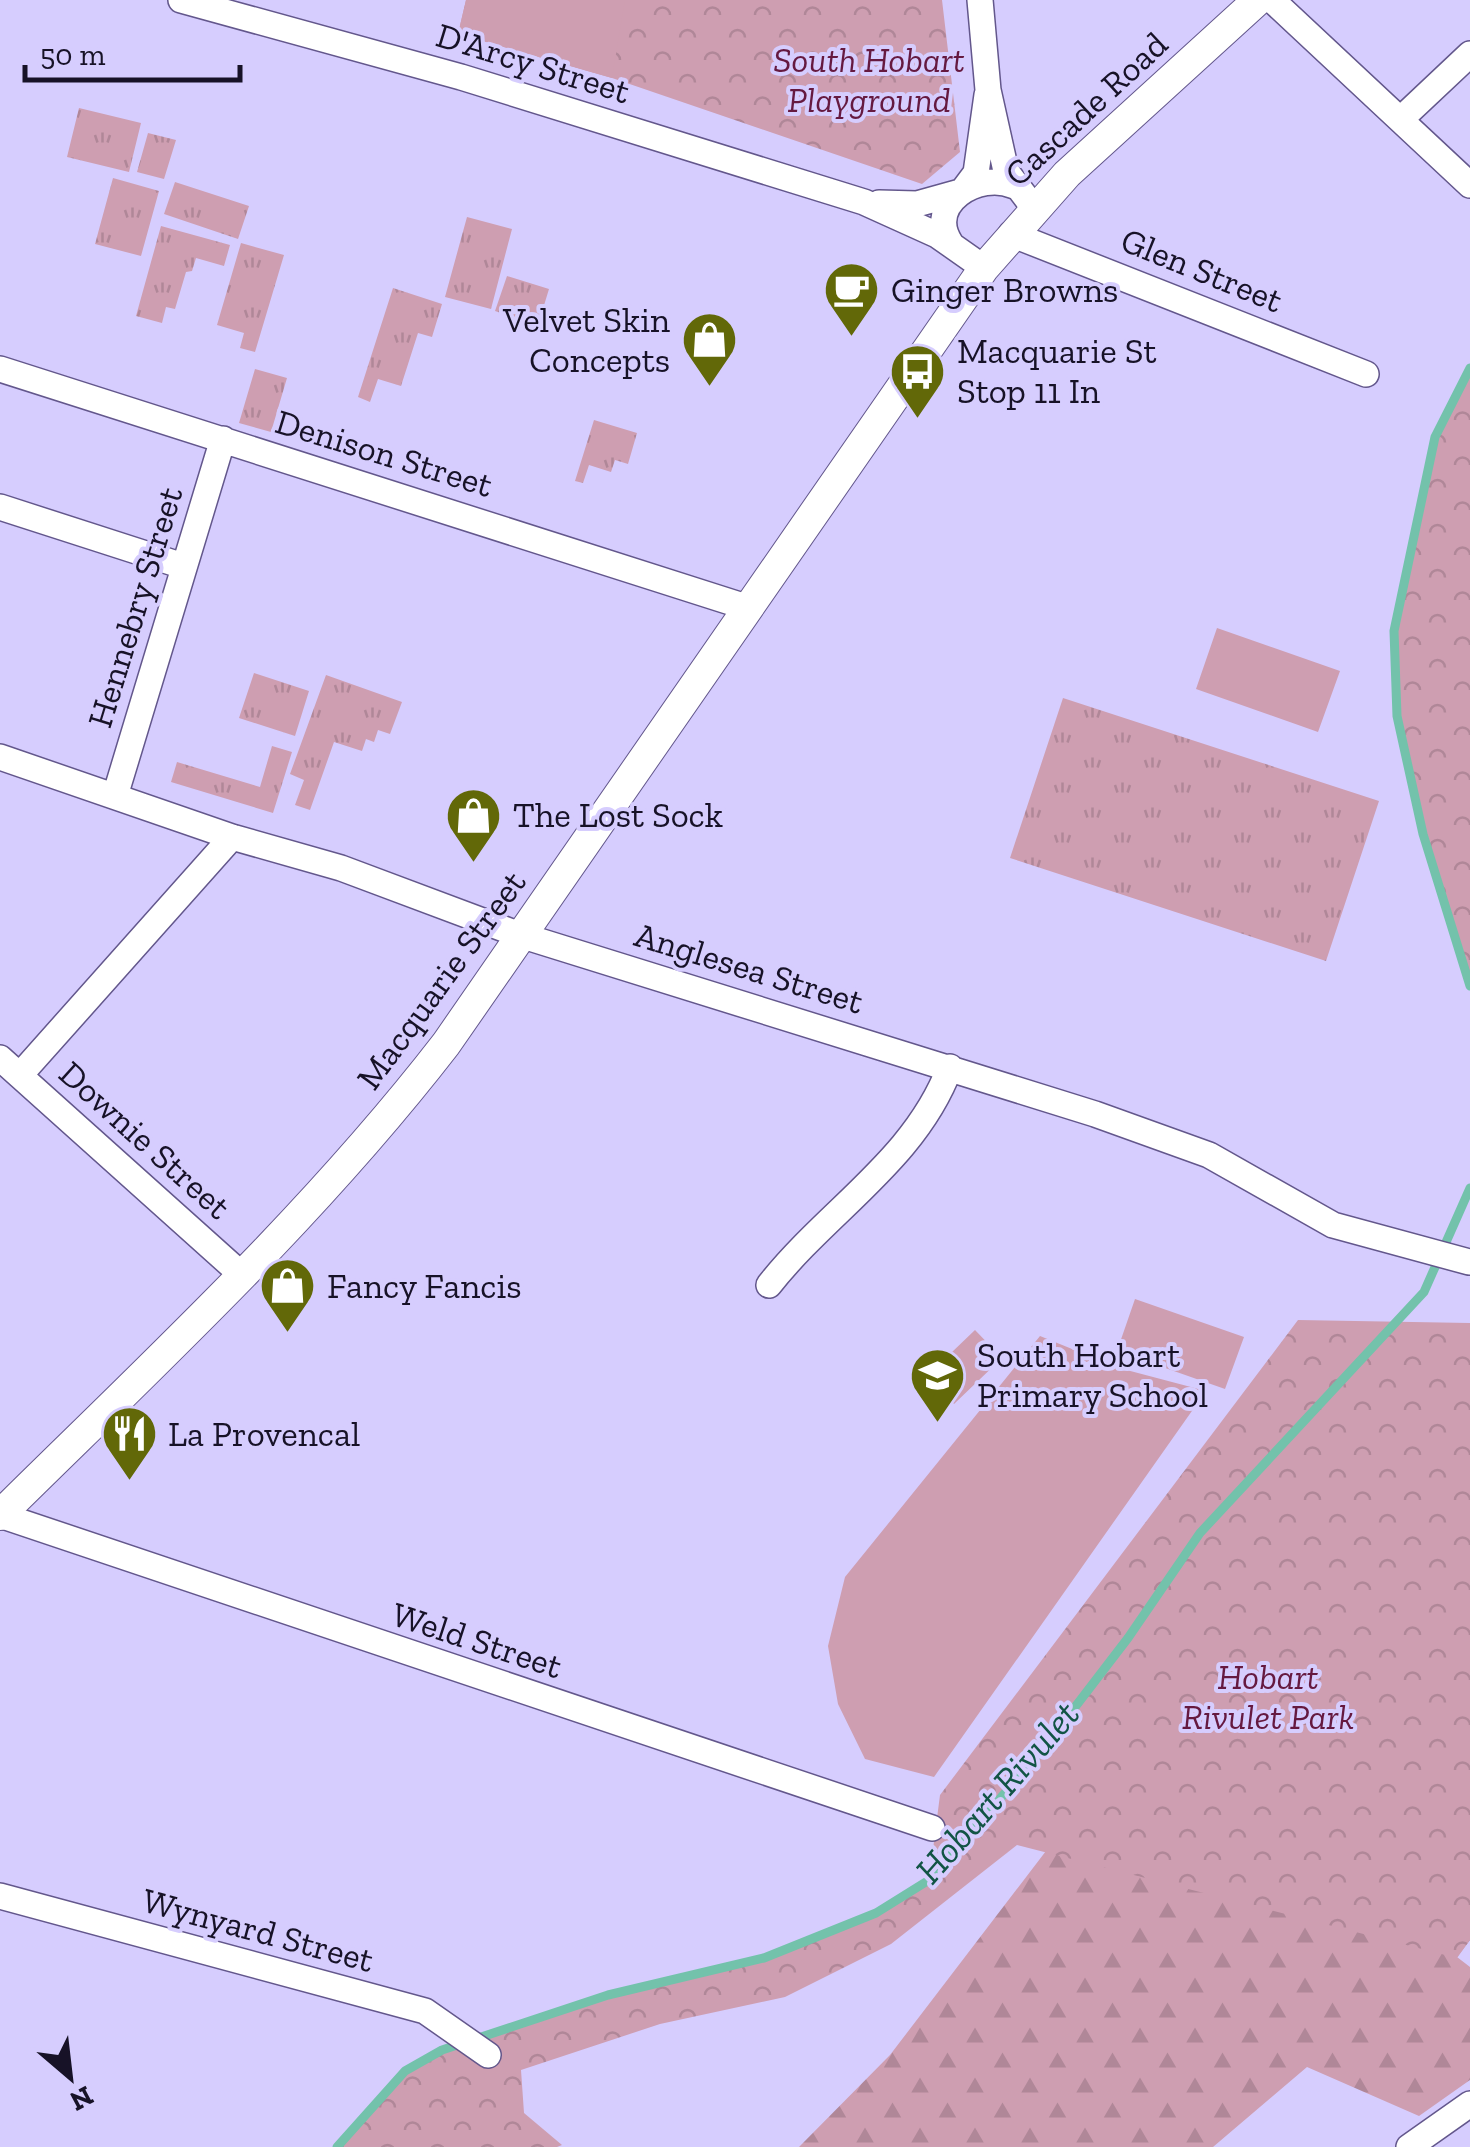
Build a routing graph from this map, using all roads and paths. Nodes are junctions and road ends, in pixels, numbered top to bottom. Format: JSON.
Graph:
{"nodes":[{"id":1,"x":181,"y":0,"type":"edge"},
{"id":2,"x":980,"y":0,"type":"edge"},
{"id":3,"x":1258,"y":0,"type":"edge"},
{"id":4,"x":1272,"y":0,"type":"edge"},
{"id":5,"x":1470,"y":54,"type":"edge"},
{"id":6,"x":988,"y":90,"type":"junction"},
{"id":7,"x":1401,"y":119,"type":"junction"},
{"id":8,"x":1470,"y":186,"type":"edge"},
{"id":9,"x":962,"y":191,"type":"junction"},
{"id":10,"x":1024,"y":197,"type":"junction"},
{"id":11,"x":864,"y":202,"type":"junction"},
{"id":12,"x":1012,"y":234,"type":"junction"},
{"id":13,"x":950,"y":244,"type":"junction"},
{"id":14,"x":984,"y":268,"type":"junction"},
{"id":15,"x":0,"y":369,"type":"edge"},
{"id":16,"x":1366,"y":374,"type":"dead end"},
{"id":17,"x":223,"y":439,"type":"junction"},
{"id":18,"x":0,"y":507,"type":"edge"},
{"id":19,"x":183,"y":566,"type":"junction"},
{"id":20,"x":746,"y":607,"type":"junction"},
{"id":21,"x":0,"y":757,"type":"edge"},
{"id":22,"x":115,"y":796,"type":"junction"},
{"id":23,"x":232,"y":837,"type":"junction"},
{"id":24,"x":520,"y":935,"type":"junction"},
{"id":25,"x":0,"y":1058,"type":"edge"},
{"id":26,"x":950,"y":1067,"type":"junction"},
{"id":27,"x":20,"y":1075,"type":"junction"},
{"id":28,"x":1469,"y":1262,"type":"edge"},
{"id":29,"x":242,"y":1275,"type":"junction"},
{"id":30,"x":769,"y":1285,"type":"dead end"},
{"id":31,"x":0,"y":1515,"type":"edge"},
{"id":32,"x":932,"y":1828,"type":"dead end"},
{"id":33,"x":0,"y":1896,"type":"edge"},
{"id":34,"x":488,"y":2055,"type":"dead end"},
{"id":35,"x":1470,"y":2104,"type":"edge"},
{"id":36,"x":1409,"y":2147,"type":"edge"}],
"edges":[{"from":1,"to":11,"type":"street","name":"D'Arcy Street"},
{"from":2,"to":6,"type":"street"},
{"from":3,"to":10,"type":"street","name":"Cascade Road"},
{"from":4,"to":7,"type":"street"},
{"from":5,"to":7,"type":"street"},
{"from":6,"to":9,"type":"street"},
{"from":6,"to":10,"type":"street"},
{"from":7,"to":8,"type":"street"},
{"from":9,"to":10,"type":"street"},
{"from":9,"to":11,"type":"street","name":"D'Arcy Street"},
{"from":9,"to":13,"type":"street"},
{"from":10,"to":12,"type":"street","name":"Cascade Road"},
{"from":11,"to":13,"type":"street","name":"D'Arcy Street"},
{"from":12,"to":14,"type":"street","name":"Macquarie Street"},
{"from":12,"to":16,"type":"street","name":"Glen Street"},
{"from":13,"to":14,"type":"street","name":"D'Arcy Street"},
{"from":14,"to":20,"type":"street","name":"Macquarie Street"},
{"from":15,"to":17,"type":"street","name":"Denison Street"},
{"from":17,"to":19,"type":"street","name":"Hennebry Street"},
{"from":17,"to":20,"type":"street","name":"Denison Street"},
{"from":18,"to":19,"type":"street"},
{"from":19,"to":22,"type":"street","name":"Hennebry Street"},
{"from":20,"to":24,"type":"street","name":"Macquarie Street"},
{"from":21,"to":22,"type":"street","name":"Anglesea Street"},
{"from":22,"to":23,"type":"street","name":"Anglesea Street"},
{"from":23,"to":24,"type":"street","name":"Anglesea Street"},
{"from":23,"to":27,"type":"street"},
{"from":24,"to":26,"type":"street","name":"Anglesea Street"},
{"from":24,"to":29,"type":"street","name":"Macquarie Street"},
{"from":25,"to":27,"type":"street","name":"Downie Street"},
{"from":26,"to":28,"type":"street","name":"Anglesea Street"},
{"from":26,"to":30,"type":"street"},
{"from":27,"to":29,"type":"street","name":"Downie Street"},
{"from":29,"to":31,"type":"street","name":"Macquarie Street"},
{"from":31,"to":32,"type":"street","name":"Weld Street"},
{"from":33,"to":34,"type":"street","name":"Wynyard Street"},
{"from":35,"to":36,"type":"street"}]}
